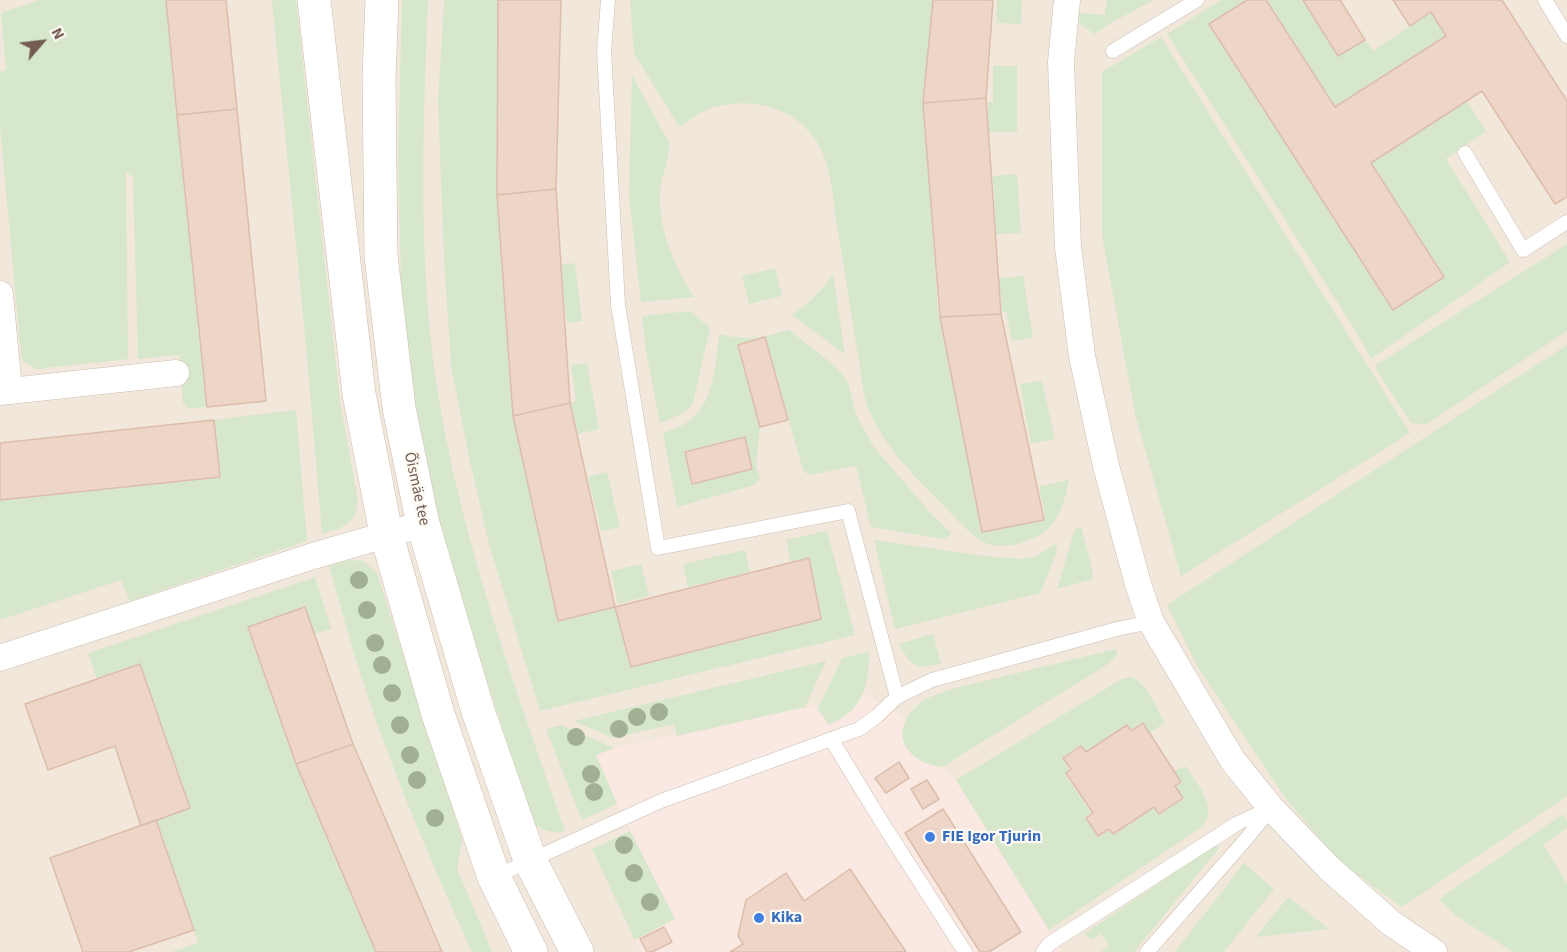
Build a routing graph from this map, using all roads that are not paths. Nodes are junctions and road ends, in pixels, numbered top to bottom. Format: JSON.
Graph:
{"nodes":[{"id":1,"x":314,"y":0,"type":"edge"},
{"id":2,"x":335,"y":0,"type":"edge"},
{"id":3,"x":382,"y":0,"type":"edge"},
{"id":4,"x":608,"y":0,"type":"edge"},
{"id":5,"x":1067,"y":0,"type":"edge"},
{"id":6,"x":1197,"y":0,"type":"edge"},
{"id":7,"x":1545,"y":0,"type":"edge"},
{"id":8,"x":1567,"y":36,"type":"edge"},
{"id":9,"x":1113,"y":51,"type":"dead end"},
{"id":10,"x":1465,"y":153,"type":"dead end"},
{"id":11,"x":1567,"y":222,"type":"edge"},
{"id":12,"x":381,"y":256,"type":"junction"},
{"id":13,"x":0,"y":294,"type":"edge"},
{"id":14,"x":176,"y":373,"type":"dead end"},
{"id":15,"x":4,"y":391,"type":"edge"},
{"id":16,"x":423,"y":524,"type":"junction"},
{"id":17,"x":386,"y":533,"type":"junction"},
{"id":18,"x":1151,"y":622,"type":"junction"},
{"id":19,"x":0,"y":658,"type":"edge"},
{"id":20,"x":897,"y":698,"type":"junction"},
{"id":21,"x":831,"y":739,"type":"junction"},
{"id":22,"x":1270,"y":808,"type":"junction"},
{"id":23,"x":530,"y":860,"type":"junction"},
{"id":24,"x":494,"y":877,"type":"junction"},
{"id":25,"x":531,"y":952,"type":"edge"},
{"id":26,"x":577,"y":952,"type":"edge"},
{"id":27,"x":965,"y":952,"type":"edge"},
{"id":28,"x":1043,"y":952,"type":"edge"},
{"id":29,"x":1147,"y":952,"type":"edge"},
{"id":30,"x":1434,"y":952,"type":"edge"}],
"edges":[{"from":1,"to":17,"type":"main road"},
{"from":2,"to":12,"type":"main road"},
{"from":3,"to":12,"type":"main road","name":"Õismäe tee"},
{"from":4,"to":20,"type":"lane"},
{"from":5,"to":18,"type":"street"},
{"from":6,"to":9,"type":"lane"},
{"from":7,"to":8,"type":"lane"},
{"from":10,"to":11,"type":"lane"},
{"from":12,"to":16,"type":"main road","name":"Õismäe tee"},
{"from":13,"to":15,"type":"street"},
{"from":14,"to":15,"type":"street"},
{"from":16,"to":17,"type":"street"},
{"from":16,"to":23,"type":"main road","name":"Õismäe tee"},
{"from":17,"to":19,"type":"street"},
{"from":17,"to":24,"type":"main road"},
{"from":18,"to":20,"type":"lane"},
{"from":18,"to":22,"type":"street"},
{"from":20,"to":21,"type":"lane"},
{"from":21,"to":23,"type":"lane"},
{"from":21,"to":27,"type":"lane"},
{"from":22,"to":28,"type":"lane"},
{"from":22,"to":29,"type":"lane"},
{"from":22,"to":30,"type":"street"},
{"from":23,"to":24,"type":"lane"},
{"from":23,"to":26,"type":"main road","name":"Õismäe tee"},
{"from":24,"to":25,"type":"main road"}]}
